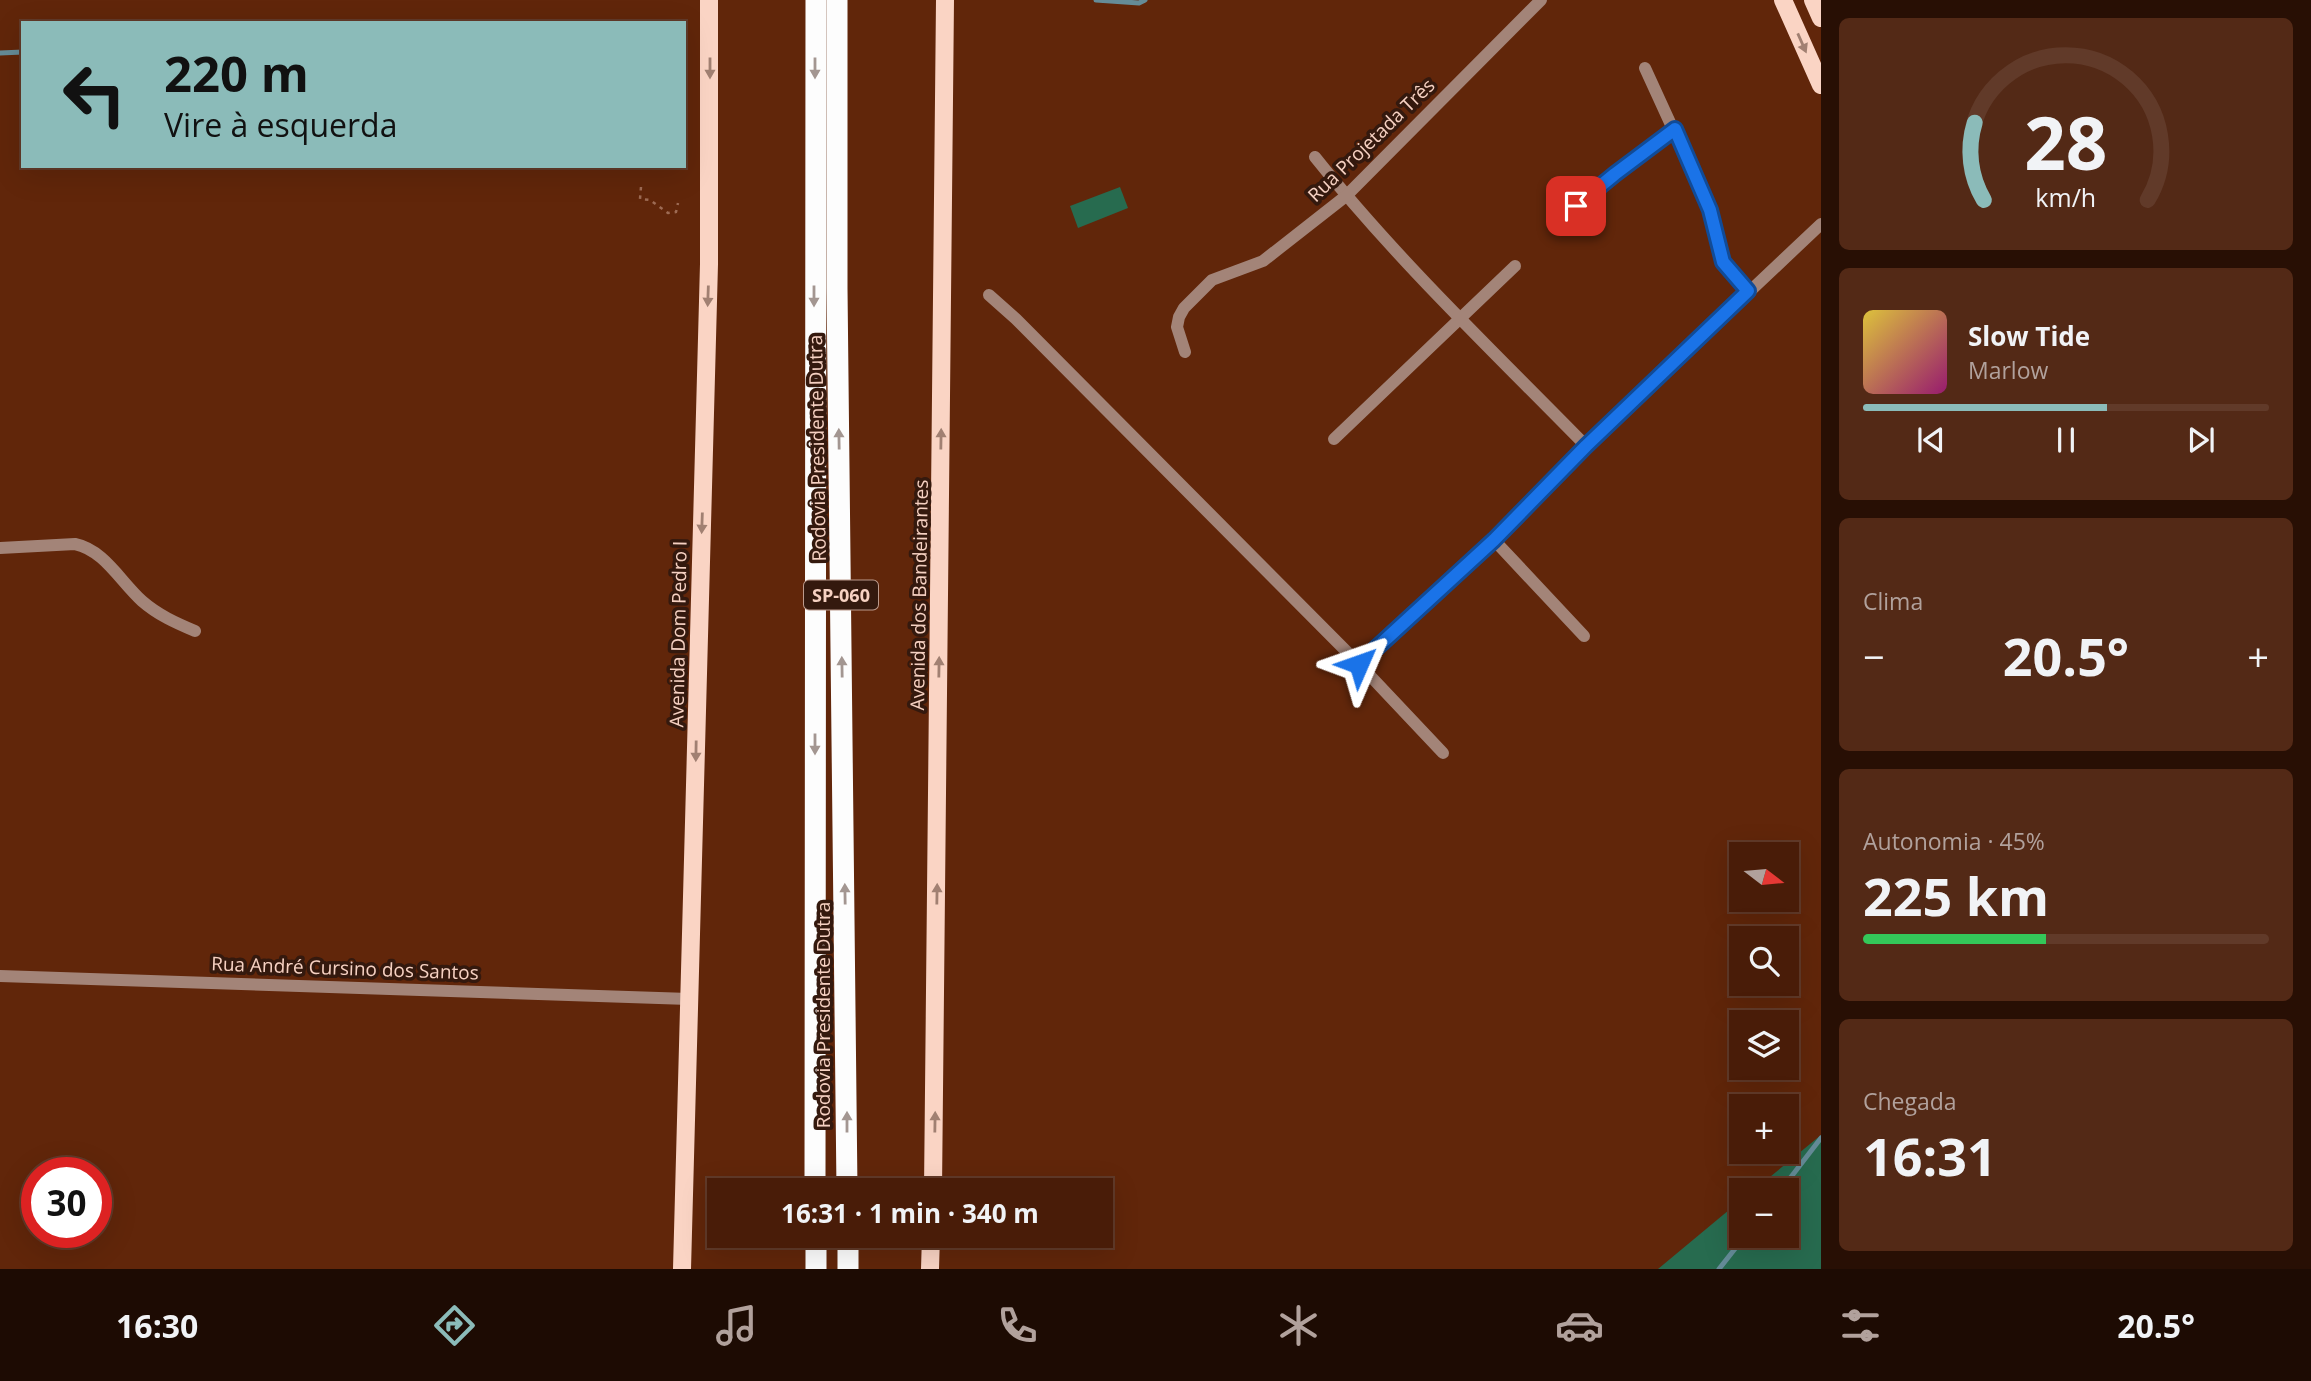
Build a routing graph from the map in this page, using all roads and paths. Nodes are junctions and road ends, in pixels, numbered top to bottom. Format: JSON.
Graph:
{"nodes":[{"id":1,"x":709,"y":0,"type":"edge"},
{"id":2,"x":816,"y":0,"type":"edge"},
{"id":3,"x":837,"y":0,"type":"edge"},
{"id":4,"x":945,"y":0,"type":"edge"},
{"id":5,"x":1541,"y":0,"type":"edge"},
{"id":6,"x":1783,"y":0,"type":"edge"},
{"id":7,"x":1813,"y":0,"type":"edge"},
{"id":8,"x":1821,"y":18,"type":"edge"},
{"id":9,"x":1645,"y":68,"type":"dead end"},
{"id":10,"x":1821,"y":85,"type":"edge"},
{"id":11,"x":1675,"y":129,"type":"junction"},
{"id":12,"x":1315,"y":157,"type":"dead end"},
{"id":13,"x":640,"y":187,"type":"dead end"},
{"id":14,"x":1346,"y":196,"type":"junction"},
{"id":15,"x":678,"y":203,"type":"dead end"},
{"id":16,"x":1557,"y":223,"type":"dead end"},
{"id":17,"x":1821,"y":224,"type":"edge"},
{"id":18,"x":1515,"y":267,"type":"dead end"},
{"id":19,"x":1748,"y":291,"type":"junction"},
{"id":20,"x":989,"y":295,"type":"dead end"},
{"id":21,"x":1460,"y":319,"type":"junction"},
{"id":22,"x":1185,"y":352,"type":"dead end"},
{"id":23,"x":1334,"y":439,"type":"dead end"},
{"id":24,"x":1586,"y":446,"type":"junction"},
{"id":25,"x":1494,"y":540,"type":"junction"},
{"id":26,"x":0,"y":548,"type":"edge"},
{"id":27,"x":195,"y":631,"type":"dead end"},
{"id":28,"x":1584,"y":636,"type":"dead end"},
{"id":29,"x":1359,"y":664,"type":"junction"},
{"id":30,"x":1443,"y":753,"type":"dead end"},
{"id":31,"x":0,"y":976,"type":"edge"},
{"id":32,"x":689,"y":999,"type":"junction"},
{"id":33,"x":816,"y":1178,"type":"edge"},
{"id":34,"x":847,"y":1178,"type":"edge"},
{"id":35,"x":933,"y":1178,"type":"edge"},
{"id":36,"x":816,"y":1248,"type":"edge"},
{"id":37,"x":848,"y":1248,"type":"edge"},
{"id":38,"x":931,"y":1248,"type":"edge"},
{"id":39,"x":682,"y":1269,"type":"edge"},
{"id":40,"x":816,"y":1269,"type":"edge"},
{"id":41,"x":848,"y":1269,"type":"edge"},
{"id":42,"x":930,"y":1269,"type":"edge"}],
"edges":[{"from":1,"to":32,"type":"main road","name":"Avenida Dom Pedro I","one_way":true},
{"from":2,"to":33,"type":"highway","name":"Rodovia Presidente Dutra","number":"SP-060","one_way":true},
{"from":34,"to":3,"type":"highway","name":"Rodovia Presidente Dutra","number":"SP-060","one_way":true},
{"from":35,"to":4,"type":"main road","name":"Avenida dos Bandeirantes","one_way":true},
{"from":5,"to":14,"type":"street","name":"Rua Projetada Três"},
{"from":6,"to":10,"type":"main road","one_way":true},
{"from":7,"to":8,"type":"main road"},
{"from":9,"to":11,"type":"street"},
{"from":11,"to":16,"type":"street"},
{"from":11,"to":19,"type":"street"},
{"from":12,"to":14,"type":"street"},
{"from":13,"to":15,"type":"path"},
{"from":14,"to":21,"type":"street"},
{"from":14,"to":22,"type":"street","name":"Rua Projetada Três"},
{"from":17,"to":19,"type":"street"},
{"from":18,"to":21,"type":"street"},
{"from":19,"to":24,"type":"street"},
{"from":20,"to":29,"type":"street"},
{"from":21,"to":23,"type":"street"},
{"from":21,"to":24,"type":"street"},
{"from":24,"to":25,"type":"street"},
{"from":25,"to":28,"type":"street"},
{"from":25,"to":29,"type":"street"},
{"from":26,"to":27,"type":"street"},
{"from":29,"to":30,"type":"street"},
{"from":31,"to":32,"type":"street","name":"Rua André Cursino dos Santos"},
{"from":32,"to":39,"type":"main road","name":"Avenida Dom Pedro I"},
{"from":36,"to":40,"type":"highway"},
{"from":37,"to":41,"type":"highway"},
{"from":38,"to":42,"type":"main road"}]}
